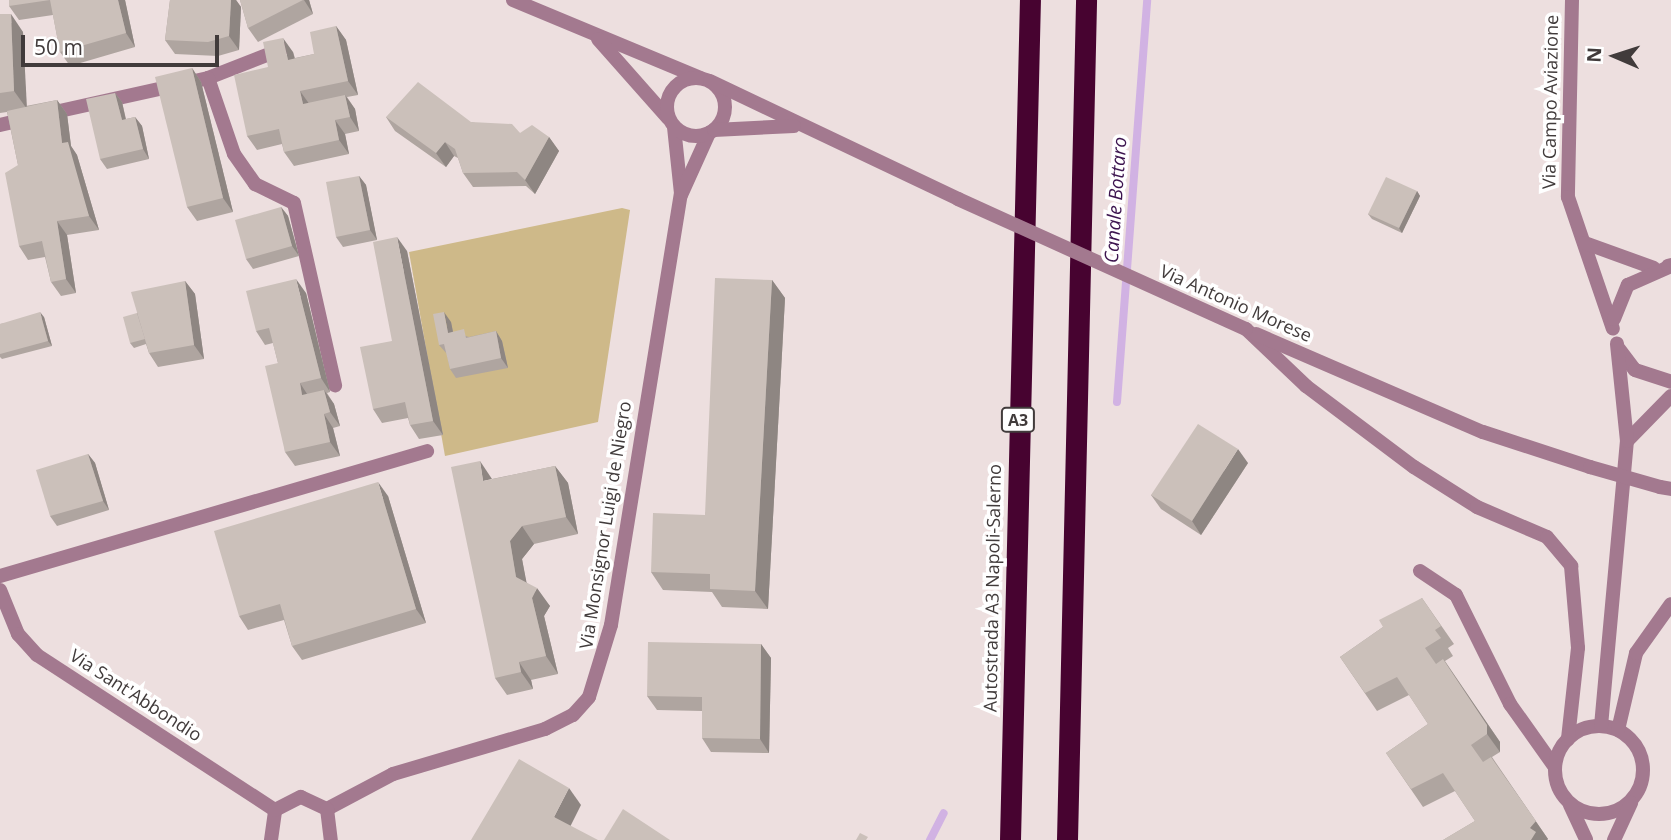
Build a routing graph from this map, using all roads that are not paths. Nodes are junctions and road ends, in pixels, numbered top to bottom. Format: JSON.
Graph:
{"nodes":[{"id":1,"x":513,"y":0,"type":"edge"},
{"id":2,"x":1030,"y":0,"type":"edge"},
{"id":3,"x":1086,"y":0,"type":"edge"},
{"id":4,"x":1572,"y":0,"type":"edge"},
{"id":5,"x":597,"y":38,"type":"junction"},
{"id":6,"x":289,"y":47,"type":"dead end"},
{"id":7,"x":208,"y":78,"type":"junction"},
{"id":8,"x":705,"y":80,"type":"junction"},
{"id":9,"x":672,"y":123,"type":"junction"},
{"id":10,"x":0,"y":125,"type":"edge"},
{"id":11,"x":795,"y":126,"type":"junction"},
{"id":12,"x":711,"y":132,"type":"junction"},
{"id":13,"x":681,"y":195,"type":"junction"},
{"id":14,"x":1586,"y":243,"type":"junction"},
{"id":15,"x":1666,"y":266,"type":"edge"},
{"id":16,"x":1246,"y":329,"type":"junction"},
{"id":17,"x":1614,"y":329,"type":"junction"},
{"id":18,"x":1617,"y":344,"type":"junction"},
{"id":19,"x":1671,"y":382,"type":"edge"},
{"id":20,"x":335,"y":386,"type":"dead end"},
{"id":21,"x":1671,"y":396,"type":"edge"},
{"id":22,"x":1627,"y":442,"type":"junction"},
{"id":23,"x":427,"y":451,"type":"dead end"},
{"id":24,"x":1666,"y":488,"type":"edge"},
{"id":25,"x":1420,"y":571,"type":"dead end"},
{"id":26,"x":0,"y":576,"type":"edge"},
{"id":27,"x":0,"y":590,"type":"edge"},
{"id":28,"x":1671,"y":604,"type":"edge"},
{"id":29,"x":1601,"y":726,"type":"junction"},
{"id":30,"x":1618,"y":730,"type":"junction"},
{"id":31,"x":1568,"y":738,"type":"junction"},
{"id":32,"x":1555,"y":766,"type":"junction"},
{"id":33,"x":1632,"y":801,"type":"junction"},
{"id":34,"x":1569,"y":804,"type":"junction"},
{"id":35,"x":327,"y":809,"type":"junction"},
{"id":36,"x":275,"y":810,"type":"junction"},
{"id":37,"x":271,"y":840,"type":"edge"},
{"id":38,"x":331,"y":840,"type":"edge"},
{"id":39,"x":1010,"y":840,"type":"edge"},
{"id":40,"x":1067,"y":840,"type":"edge"},
{"id":41,"x":1586,"y":840,"type":"edge"},
{"id":42,"x":1614,"y":840,"type":"edge"}],
"edges":[{"from":1,"to":5,"type":"street","name":"Via Antonio Morese"},
{"from":2,"to":39,"type":"highway","name":"Autostrada A3 Napoli-Salerno","number":"A3"},
{"from":3,"to":40,"type":"highway"},
{"from":4,"to":14,"type":"street","name":"Via Campo Aviazione"},
{"from":5,"to":8,"type":"street","name":"Via Antonio Morese"},
{"from":5,"to":9,"type":"street","name":"Via Antonio Morese"},
{"from":6,"to":7,"type":"street"},
{"from":7,"to":10,"type":"street"},
{"from":7,"to":20,"type":"street"},
{"from":8,"to":9,"type":"street"},
{"from":8,"to":11,"type":"street","name":"Via Antonio Morese"},
{"from":8,"to":12,"type":"street"},
{"from":9,"to":12,"type":"street","name":"Via Antonio Morese"},
{"from":9,"to":13,"type":"street"},
{"from":11,"to":12,"type":"street","name":"Via Antonio Morese"},
{"from":11,"to":16,"type":"street","name":"Via Antonio Morese","bridge":true},
{"from":12,"to":13,"type":"street"},
{"from":13,"to":35,"type":"street","name":"Via Monsignor Luigi de Niegro"},
{"from":14,"to":15,"type":"street"},
{"from":14,"to":17,"type":"street","name":"Via Campo Aviazione"},
{"from":15,"to":17,"type":"street"},
{"from":16,"to":24,"type":"street","name":"Via Antonio Morese","bridge":true},
{"from":16,"to":31,"type":"street"},
{"from":17,"to":18,"type":"street","name":"Via Campo Aviazione"},
{"from":18,"to":19,"type":"street"},
{"from":18,"to":22,"type":"street","name":"Via Campo Aviazione"},
{"from":21,"to":22,"type":"street"},
{"from":22,"to":29,"type":"street","name":"Via Campo Aviazione"},
{"from":23,"to":26,"type":"street"},
{"from":25,"to":32,"type":"street"},
{"from":27,"to":36,"type":"street","name":"Via Sant'Abbondio"},
{"from":28,"to":30,"type":"street"},
{"from":29,"to":30,"type":"street"},
{"from":29,"to":31,"type":"street"},
{"from":30,"to":33,"type":"street"},
{"from":31,"to":32,"type":"street"},
{"from":32,"to":34,"type":"street"},
{"from":33,"to":34,"type":"street"},
{"from":33,"to":42,"type":"street"},
{"from":34,"to":41,"type":"street"},
{"from":35,"to":36,"type":"street"},
{"from":35,"to":38,"type":"street"},
{"from":36,"to":37,"type":"street"}]}
